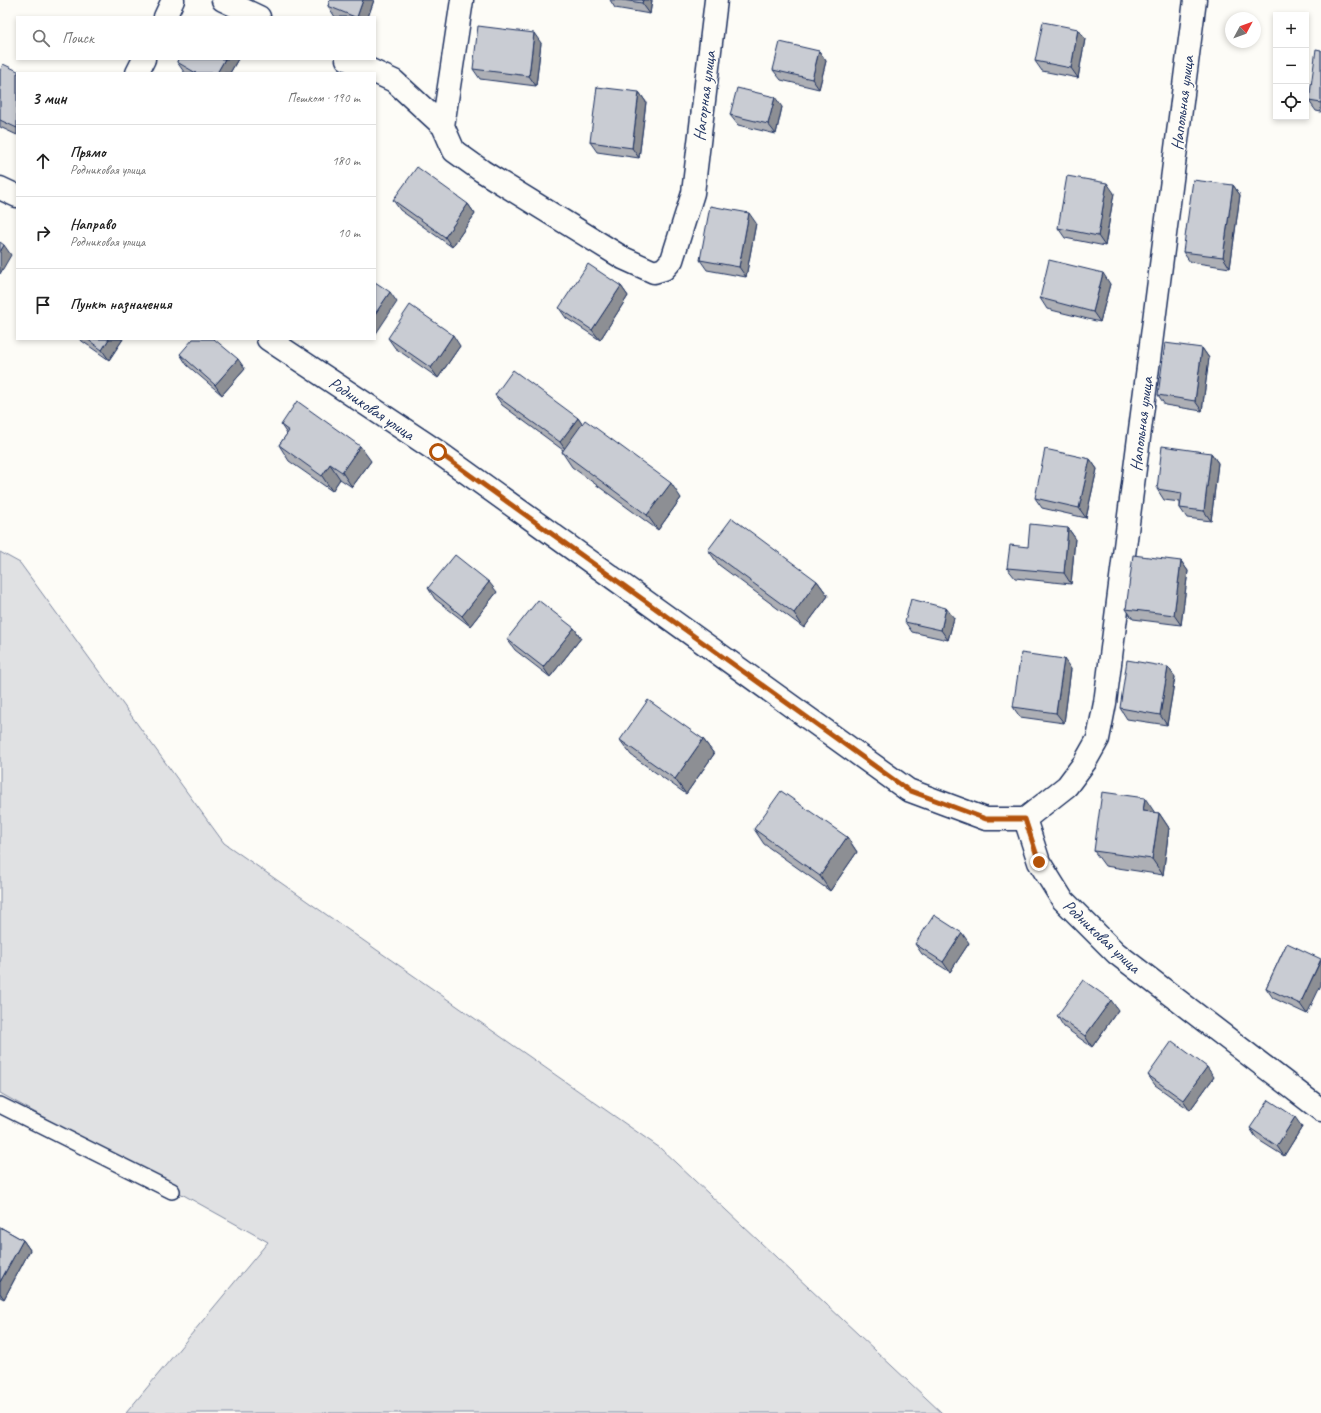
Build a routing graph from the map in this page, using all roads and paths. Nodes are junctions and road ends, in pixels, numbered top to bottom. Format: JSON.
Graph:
{"nodes":[{"id":1,"x":173,"y":0,"type":"edge"},
{"id":2,"x":223,"y":0,"type":"edge"},
{"id":3,"x":462,"y":0,"type":"edge"},
{"id":4,"x":716,"y":0,"type":"edge"},
{"id":5,"x":1195,"y":0,"type":"edge"},
{"id":6,"x":165,"y":16,"type":"edge"},
{"id":7,"x":257,"y":16,"type":"edge"},
{"id":8,"x":144,"y":60,"type":"edge"},
{"id":9,"x":350,"y":60,"type":"edge"},
{"id":10,"x":138,"y":72,"type":"edge"},
{"id":11,"x":375,"y":72,"type":"edge"},
{"id":12,"x":376,"y":72,"type":"edge"},
{"id":13,"x":443,"y":126,"type":"junction"},
{"id":14,"x":0,"y":188,"type":"edge"},
{"id":15,"x":16,"y":196,"type":"edge"},
{"id":16,"x":270,"y":340,"type":"edge"},
{"id":17,"x":1025,"y":819,"type":"junction"},
{"id":18,"x":0,"y":1104,"type":"edge"},
{"id":19,"x":1321,"y":1110,"type":"edge"},
{"id":20,"x":172,"y":1191,"type":"dead end"}],
"edges":[{"from":1,"to":6,"type":"street"},
{"from":2,"to":7,"type":"street"},
{"from":3,"to":13,"type":"street"},
{"from":4,"to":13,"type":"street","name":"Нагорная улица"},
{"from":5,"to":17,"type":"street","name":"Напольная улица"},
{"from":8,"to":10,"type":"street"},
{"from":9,"to":11,"type":"street"},
{"from":12,"to":13,"type":"street"},
{"from":14,"to":15,"type":"street"},
{"from":16,"to":17,"type":"street","name":"Родниковая улица"},
{"from":17,"to":19,"type":"street","name":"Родниковая улица"},
{"from":18,"to":20,"type":"lane"}]}
